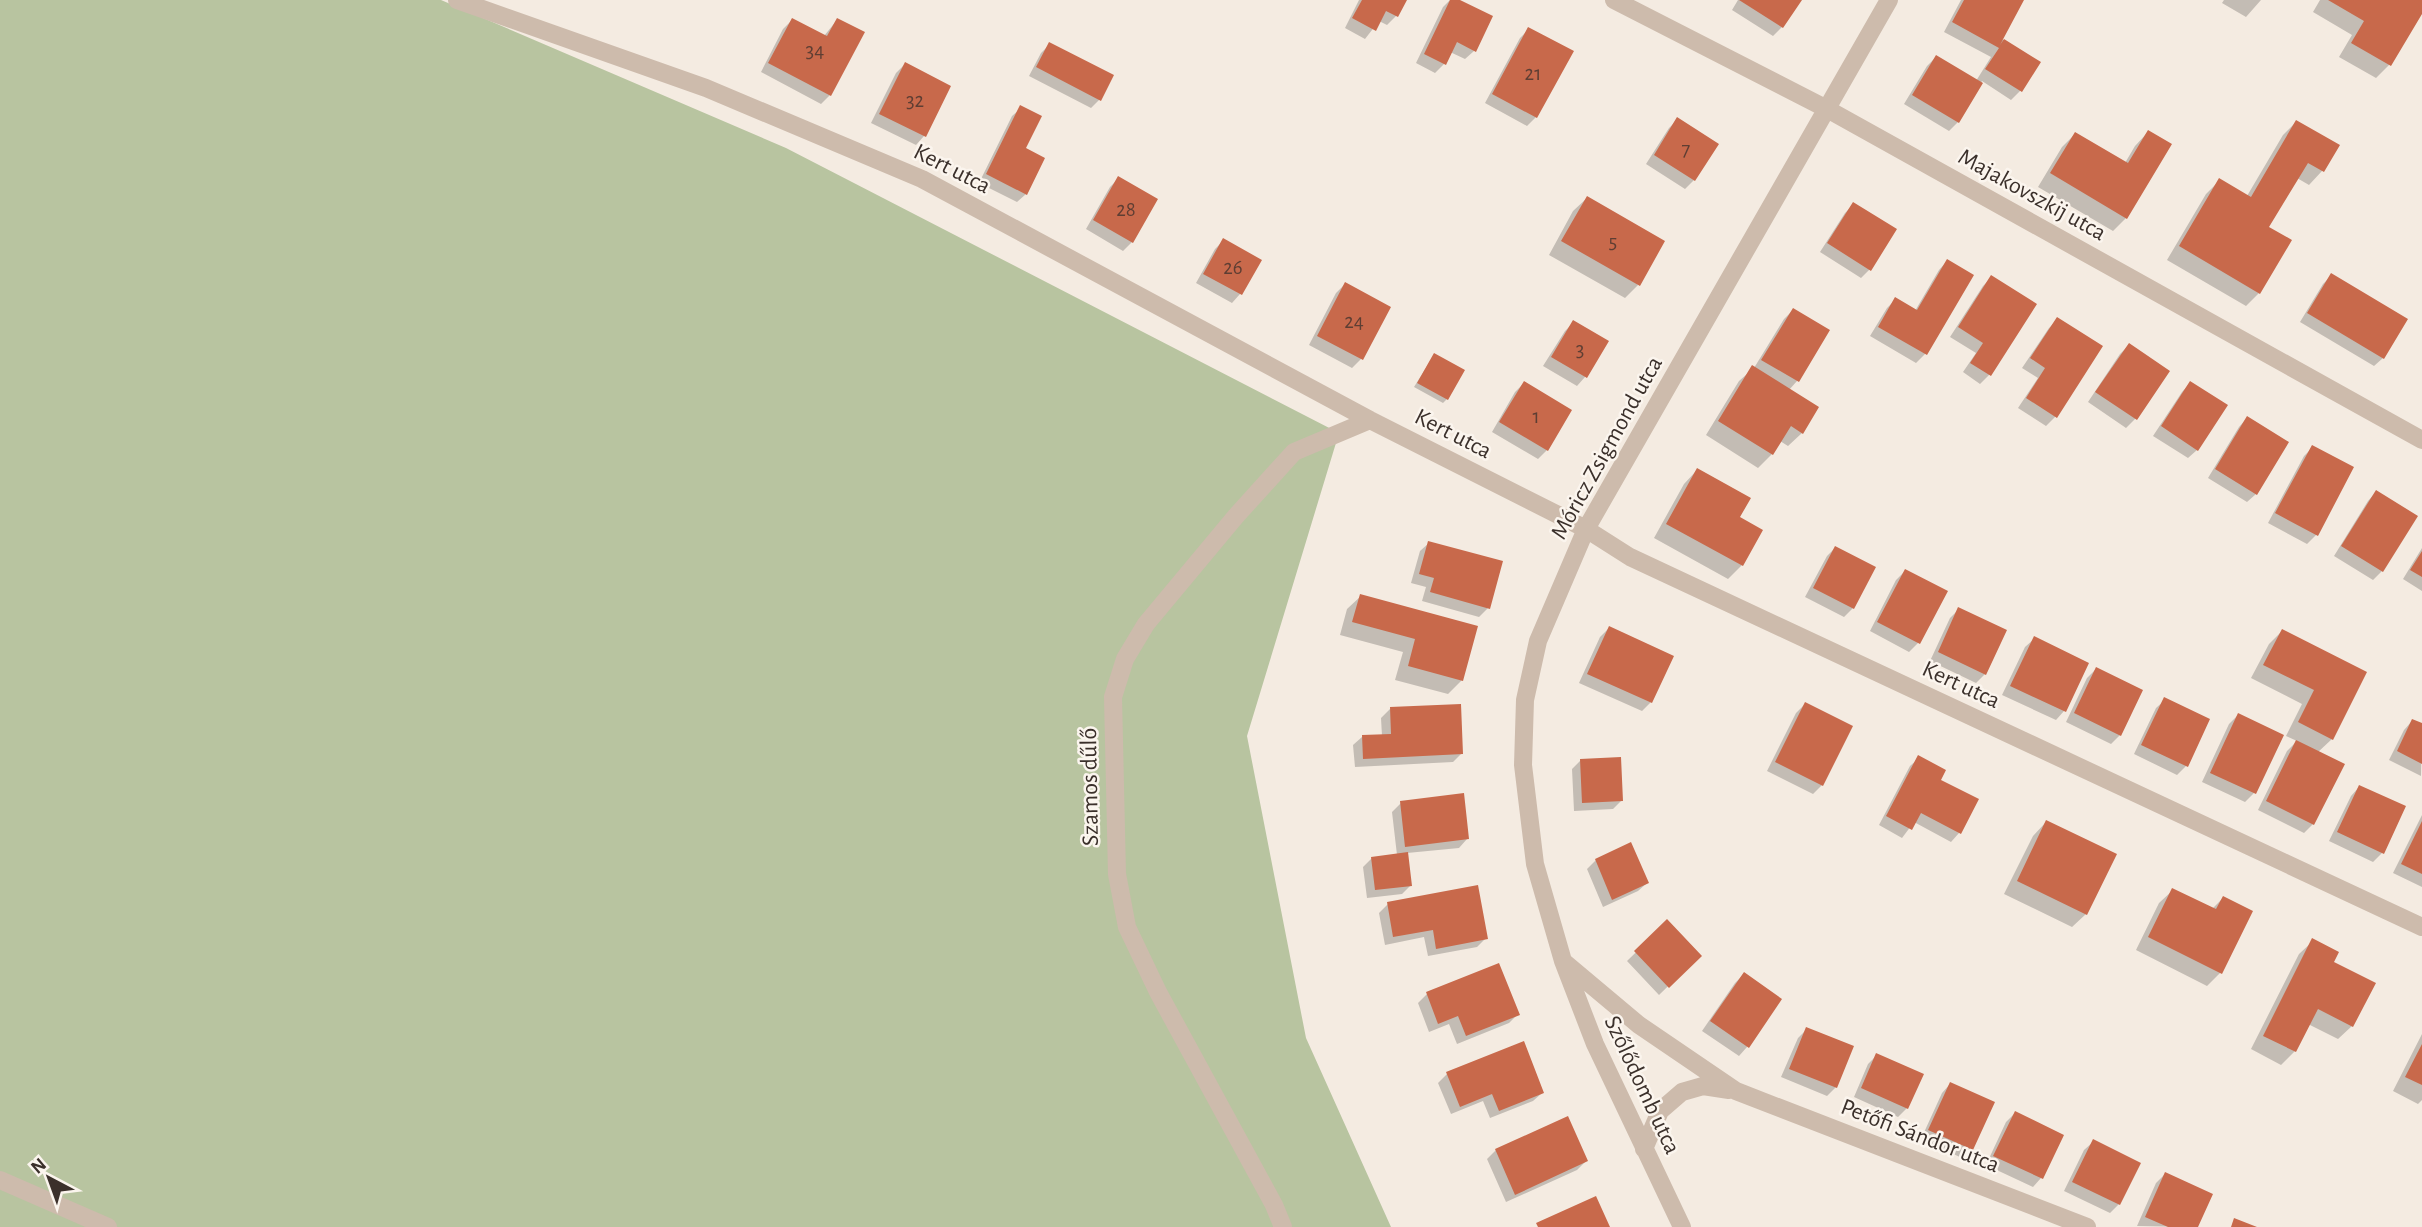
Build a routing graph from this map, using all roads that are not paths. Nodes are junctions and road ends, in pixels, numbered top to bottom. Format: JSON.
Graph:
{"nodes":[{"id":1,"x":457,"y":0,"type":"edge"},
{"id":2,"x":1614,"y":0,"type":"edge"},
{"id":3,"x":1889,"y":0,"type":"edge"},
{"id":4,"x":1827,"y":109,"type":"junction"},
{"id":5,"x":1370,"y":420,"type":"junction"},
{"id":6,"x":2422,"y":440,"type":"edge"},
{"id":7,"x":1586,"y":529,"type":"junction"},
{"id":8,"x":2422,"y":927,"type":"edge"},
{"id":9,"x":1563,"y":961,"type":"junction"},
{"id":10,"x":1736,"y":1091,"type":"junction"},
{"id":11,"x":1644,"y":1149,"type":"junction"},
{"id":12,"x":0,"y":1180,"type":"edge"},
{"id":13,"x":108,"y":1227,"type":"edge"},
{"id":14,"x":1283,"y":1227,"type":"edge"},
{"id":15,"x":1682,"y":1227,"type":"edge"},
{"id":16,"x":2087,"y":1227,"type":"edge"}],
"edges":[{"from":1,"to":5,"type":"street","name":"Kert utca"},
{"from":2,"to":4,"type":"street","name":"Majakovszkij utca"},
{"from":3,"to":4,"type":"street","name":"Móricz Zsigmond utca"},
{"from":4,"to":6,"type":"street","name":"Majakovszkij utca"},
{"from":4,"to":7,"type":"street","name":"Móricz Zsigmond utca"},
{"from":5,"to":7,"type":"street","name":"Kert utca"},
{"from":5,"to":14,"type":"street","name":"Szamos dűlő"},
{"from":7,"to":8,"type":"street","name":"Kert utca"},
{"from":7,"to":9,"type":"street","name":"Móricz Zsigmond utca"},
{"from":9,"to":10,"type":"street","name":"Petőfi Sándor utca"},
{"from":9,"to":11,"type":"street","name":"Szőlődomb utca"},
{"from":10,"to":11,"type":"street","name":"Petőfi Sándor utca"},
{"from":10,"to":16,"type":"street","name":"Petőfi Sándor utca"},
{"from":11,"to":15,"type":"street","name":"Szőlődomb utca"},
{"from":12,"to":13,"type":"street"}]}
